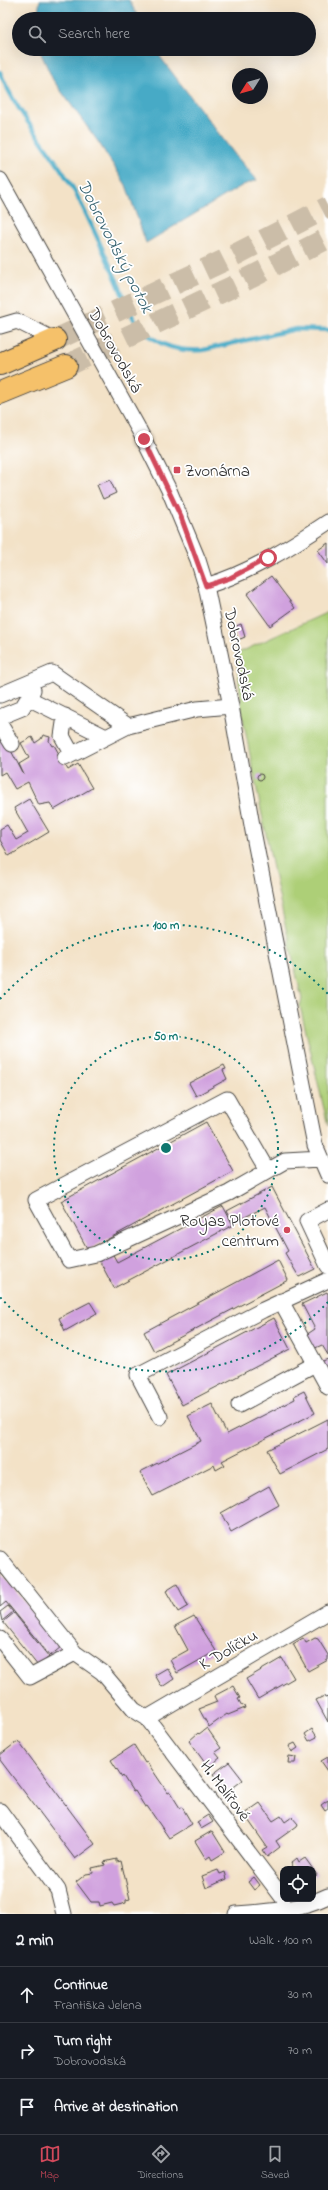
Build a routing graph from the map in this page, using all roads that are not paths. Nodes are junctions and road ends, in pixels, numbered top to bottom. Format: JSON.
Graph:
{"nodes":[{"id":1,"x":0,"y":180,"type":"edge"},
{"id":2,"x":0,"y":326,"type":"edge"},
{"id":3,"x":54,"y":340,"type":"joint"},
{"id":4,"x":0,"y":364,"type":"edge"},
{"id":5,"x":66,"y":366,"type":"tunnel mouth"},
{"id":6,"x":0,"y":393,"type":"edge"},
{"id":7,"x":328,"y":522,"type":"edge"},
{"id":8,"x":212,"y":584,"type":"junction"},
{"id":9,"x":40,"y":678,"type":"junction"},
{"id":10,"x":0,"y":695,"type":"edge"},
{"id":11,"x":28,"y":698,"type":"junction"},
{"id":12,"x":231,"y":706,"type":"junction"},
{"id":13,"x":65,"y":716,"type":"junction"},
{"id":14,"x":0,"y":717,"type":"edge"},
{"id":15,"x":0,"y":724,"type":"edge"},
{"id":16,"x":128,"y":726,"type":"junction"},
{"id":17,"x":106,"y":737,"type":"junction"},
{"id":18,"x":12,"y":744,"type":"dead end"},
{"id":19,"x":321,"y":1159,"type":"junction"},
{"id":20,"x":268,"y":1170,"type":"junction"},
{"id":21,"x":328,"y":1175,"type":"edge"},
{"id":22,"x":328,"y":1210,"type":"edge"},
{"id":23,"x":328,"y":1266,"type":"edge"},
{"id":24,"x":328,"y":1280,"type":"edge"},
{"id":25,"x":281,"y":1302,"type":"junction"},
{"id":26,"x":315,"y":1364,"type":"junction"},
{"id":27,"x":328,"y":1387,"type":"edge"},
{"id":28,"x":239,"y":1405,"type":"dead end"},
{"id":29,"x":160,"y":1417,"type":"dead end"},
{"id":30,"x":0,"y":1559,"type":"edge"},
{"id":31,"x":328,"y":1612,"type":"edge"},
{"id":32,"x":0,"y":1639,"type":"edge"},
{"id":33,"x":75,"y":1653,"type":"junction"},
{"id":34,"x":148,"y":1718,"type":"junction"},
{"id":35,"x":0,"y":1811,"type":"edge"},
{"id":36,"x":328,"y":1896,"type":"edge"},
{"id":37,"x":288,"y":1905,"type":"edge"},
{"id":38,"x":64,"y":1914,"type":"edge"},
{"id":39,"x":236,"y":1914,"type":"edge"}],
"edges":[{"from":1,"to":8,"type":"street","name":"Dobrovodská"},
{"from":2,"to":3,"type":"street"},
{"from":3,"to":4,"type":"highway"},
{"from":5,"to":6,"type":"highway"},
{"from":7,"to":8,"type":"street"},
{"from":8,"to":12,"type":"street","name":"Dobrovodská"},
{"from":9,"to":10,"type":"street"},
{"from":9,"to":11,"type":"street"},
{"from":9,"to":16,"type":"street"},
{"from":11,"to":13,"type":"street"},
{"from":11,"to":14,"type":"street"},
{"from":12,"to":16,"type":"street"},
{"from":12,"to":19,"type":"street","name":"Dobrovodská"},
{"from":13,"to":17,"type":"street"},
{"from":13,"to":17,"type":"street"},
{"from":15,"to":18,"type":"street"},
{"from":16,"to":17,"type":"street"},
{"from":19,"to":20,"type":"street"},
{"from":19,"to":21,"type":"street","name":"Dobrovodská"},
{"from":20,"to":20,"type":"street"},
{"from":22,"to":23,"type":"street"},
{"from":24,"to":25,"type":"street"},
{"from":25,"to":26,"type":"street"},
{"from":25,"to":29,"type":"street"},
{"from":26,"to":27,"type":"street"},
{"from":26,"to":28,"type":"street"},
{"from":30,"to":33,"type":"street"},
{"from":31,"to":34,"type":"street","name":"K Dolíčku"},
{"from":32,"to":33,"type":"street"},
{"from":33,"to":34,"type":"street","name":"H. Malířové"},
{"from":34,"to":37,"type":"street","name":"H. Malířové"},
{"from":35,"to":38,"type":"street"},
{"from":36,"to":37,"type":"street"},
{"from":37,"to":39,"type":"street"}]}
